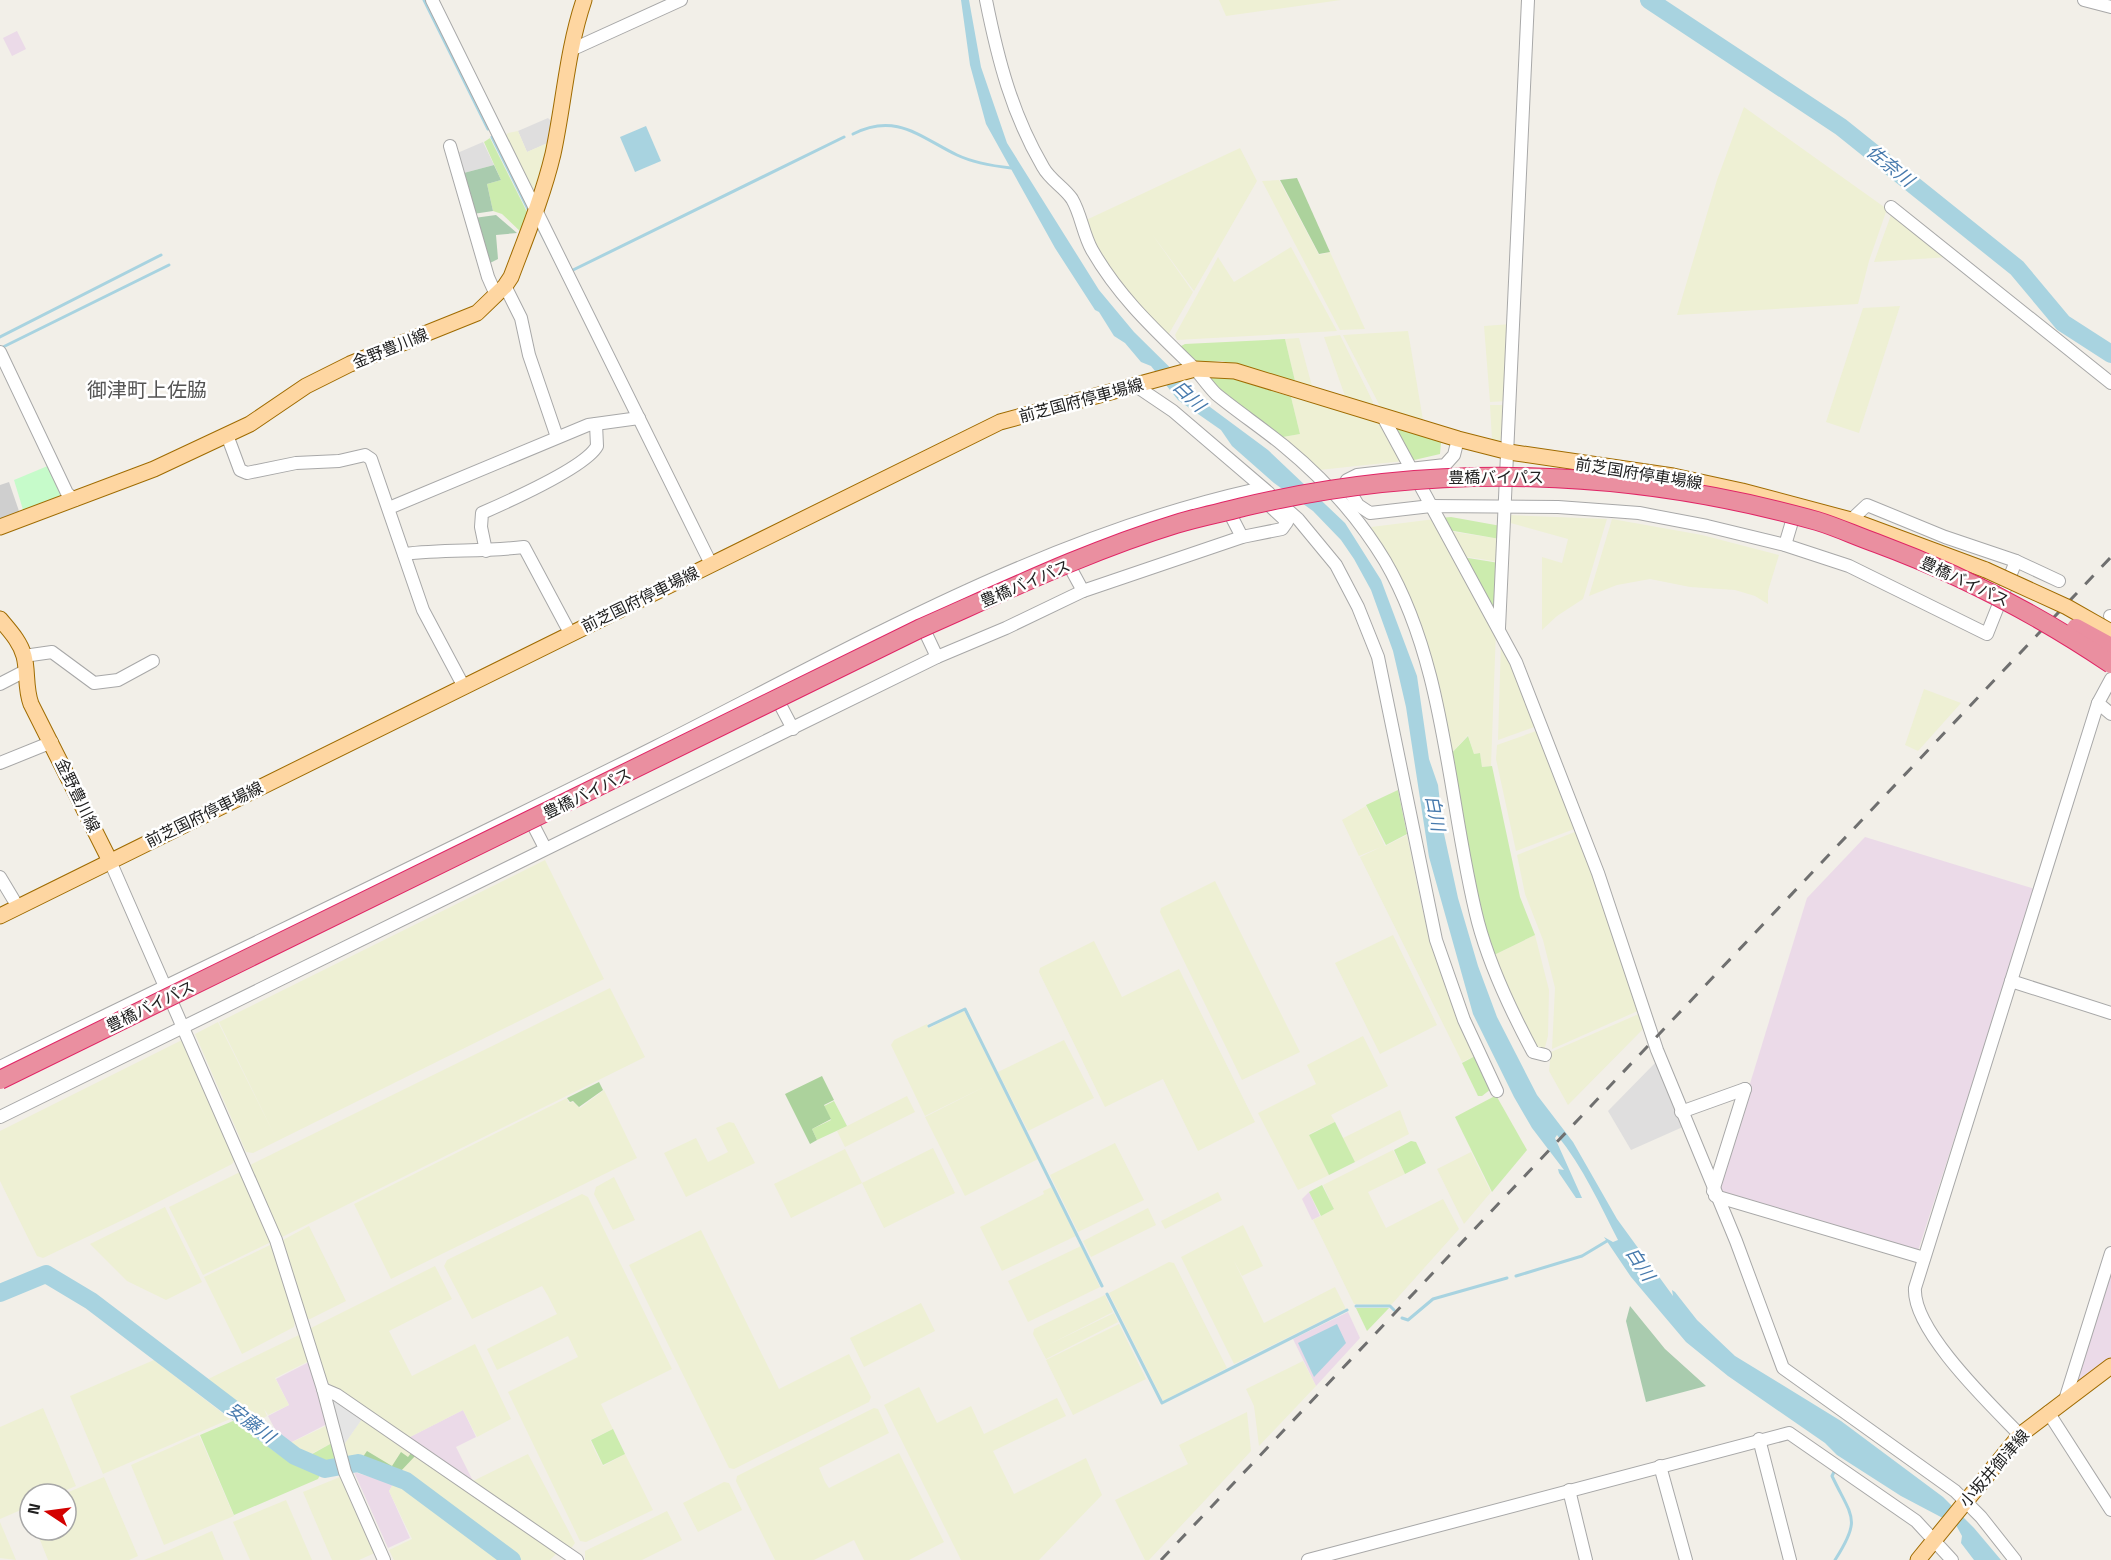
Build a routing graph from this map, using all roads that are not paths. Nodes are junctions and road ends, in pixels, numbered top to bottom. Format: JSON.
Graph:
{"nodes":[{"id":1,"x":432,"y":0,"type":"edge"},
{"id":2,"x":584,"y":0,"type":"edge"},
{"id":3,"x":681,"y":0,"type":"edge"},
{"id":4,"x":986,"y":0,"type":"edge"},
{"id":5,"x":1528,"y":0,"type":"edge"},
{"id":6,"x":2084,"y":0,"type":"edge"},
{"id":7,"x":2098,"y":2,"type":"edge"},
{"id":8,"x":2111,"y":7,"type":"edge"},
{"id":9,"x":571,"y":50,"type":"junction"},
{"id":10,"x":450,"y":146,"type":"dead end"},
{"id":11,"x":1891,"y":207,"type":"dead end"},
{"id":12,"x":536,"y":211,"type":"junction"},
{"id":13,"x":501,"y":291,"type":"junction"},
{"id":14,"x":0,"y":352,"type":"edge"},
{"id":15,"x":1193,"y":369,"type":"junction"},
{"id":16,"x":2111,"y":383,"type":"edge"},
{"id":17,"x":1139,"y":385,"type":"junction"},
{"id":18,"x":1383,"y":417,"type":"junction"},
{"id":19,"x":639,"y":418,"type":"junction"},
{"id":20,"x":596,"y":424,"type":"junction"},
{"id":21,"x":227,"y":435,"type":"junction"},
{"id":22,"x":557,"y":437,"type":"junction"},
{"id":23,"x":1458,"y":439,"type":"junction"},
{"id":24,"x":1509,"y":452,"type":"junction"},
{"id":25,"x":1412,"y":470,"type":"junction"},
{"id":26,"x":1222,"y":497,"type":"junction"},
{"id":27,"x":75,"y":500,"type":"junction"},
{"id":28,"x":1504,"y":506,"type":"junction"},
{"id":29,"x":1797,"y":506,"type":"junction"},
{"id":30,"x":1431,"y":507,"type":"junction"},
{"id":31,"x":389,"y":508,"type":"junction"},
{"id":32,"x":1851,"y":520,"type":"junction"},
{"id":33,"x":0,"y":527,"type":"edge"},
{"id":34,"x":1242,"y":537,"type":"junction"},
{"id":35,"x":1785,"y":545,"type":"junction"},
{"id":36,"x":1060,"y":549,"type":"junction"},
{"id":37,"x":486,"y":551,"type":"junction"},
{"id":38,"x":404,"y":554,"type":"junction"},
{"id":39,"x":2016,"y":561,"type":"junction"},
{"id":40,"x":711,"y":564,"type":"junction"},
{"id":41,"x":2059,"y":581,"type":"dead end"},
{"id":42,"x":1083,"y":591,"type":"junction"},
{"id":43,"x":1991,"y":592,"type":"junction"},
{"id":44,"x":917,"y":614,"type":"junction"},
{"id":45,"x":0,"y":619,"type":"edge"},
{"id":46,"x":1498,"y":629,"type":"junction"},
{"id":47,"x":2111,"y":632,"type":"edge"},
{"id":48,"x":570,"y":633,"type":"junction"},
{"id":49,"x":2065,"y":641,"type":"junction"},
{"id":50,"x":2111,"y":647,"type":"edge"},
{"id":51,"x":937,"y":657,"type":"junction"},
{"id":52,"x":153,"y":662,"type":"dead end"},
{"id":53,"x":24,"y":664,"type":"junction"},
{"id":54,"x":2111,"y":664,"type":"edge"},
{"id":55,"x":2111,"y":670,"type":"edge"},
{"id":56,"x":2111,"y":679,"type":"edge"},
{"id":57,"x":0,"y":684,"type":"edge"},
{"id":58,"x":464,"y":687,"type":"junction"},
{"id":59,"x":772,"y":688,"type":"junction"},
{"id":60,"x":2098,"y":703,"type":"junction"},
{"id":61,"x":2111,"y":714,"type":"edge"},
{"id":62,"x":793,"y":729,"type":"junction"},
{"id":63,"x":52,"y":742,"type":"junction"},
{"id":64,"x":0,"y":763,"type":"edge"},
{"id":65,"x":526,"y":811,"type":"junction"},
{"id":66,"x":545,"y":848,"type":"junction"},
{"id":67,"x":110,"y":861,"type":"junction"},
{"id":68,"x":0,"y":877,"type":"edge"},
{"id":69,"x":18,"y":907,"type":"junction"},
{"id":70,"x":0,"y":916,"type":"edge"},
{"id":71,"x":2011,"y":981,"type":"junction"},
{"id":72,"x":164,"y":987,"type":"junction"},
{"id":73,"x":2111,"y":1012,"type":"edge"},
{"id":74,"x":182,"y":1027,"type":"junction"},
{"id":75,"x":1545,"y":1055,"type":"dead end"},
{"id":76,"x":0,"y":1067,"type":"edge"},
{"id":77,"x":0,"y":1080,"type":"edge"},
{"id":78,"x":0,"y":1088,"type":"edge"},
{"id":79,"x":1497,"y":1091,"type":"dead end"},
{"id":80,"x":1682,"y":1112,"type":"junction"},
{"id":81,"x":0,"y":1117,"type":"edge"},
{"id":82,"x":1714,"y":1194,"type":"junction"},
{"id":83,"x":2111,"y":1253,"type":"edge"},
{"id":84,"x":1924,"y":1258,"type":"junction"},
{"id":85,"x":2111,"y":1366,"type":"edge"},
{"id":86,"x":324,"y":1389,"type":"junction"},
{"id":87,"x":2064,"y":1400,"type":"junction"},
{"id":88,"x":2048,"y":1412,"type":"junction"},
{"id":89,"x":2020,"y":1435,"type":"junction"},
{"id":90,"x":1759,"y":1438,"type":"junction"},
{"id":91,"x":1660,"y":1466,"type":"junction"},
{"id":92,"x":1569,"y":1490,"type":"junction"},
{"id":93,"x":1963,"y":1502,"type":"junction"},
{"id":94,"x":2111,"y":1510,"type":"edge"},
{"id":95,"x":1935,"y":1538,"type":"junction"},
{"id":96,"x":384,"y":1560,"type":"edge"},
{"id":97,"x":578,"y":1560,"type":"edge"},
{"id":98,"x":1308,"y":1560,"type":"edge"},
{"id":99,"x":1586,"y":1560,"type":"edge"},
{"id":100,"x":1686,"y":1560,"type":"edge"},
{"id":101,"x":1790,"y":1560,"type":"edge"},
{"id":102,"x":1918,"y":1560,"type":"edge"},
{"id":103,"x":1952,"y":1560,"type":"edge"},
{"id":104,"x":2015,"y":1560,"type":"edge"}],
"edges":[{"from":1,"to":12,"type":"street"},
{"from":2,"to":9,"type":"main road","name":"金野豊川線"},
{"from":3,"to":9,"type":"street"},
{"from":4,"to":15,"type":"street"},
{"from":5,"to":24,"type":"street"},
{"from":6,"to":7,"type":"street"},
{"from":7,"to":8,"type":"street"},
{"from":9,"to":12,"type":"main road","name":"金野豊川線"},
{"from":10,"to":13,"type":"street"},
{"from":11,"to":16,"type":"street"},
{"from":12,"to":13,"type":"main road","name":"金野豊川線"},
{"from":12,"to":19,"type":"street"},
{"from":13,"to":21,"type":"main road","name":"金野豊川線"},
{"from":13,"to":22,"type":"street"},
{"from":14,"to":27,"type":"street"},
{"from":15,"to":17,"type":"main road","name":"前芝国府停車場線"},
{"from":15,"to":18,"type":"main road","name":"前芝国府停車場線"},
{"from":15,"to":75,"type":"street"},
{"from":17,"to":40,"type":"main road","name":"前芝国府停車場線"},
{"from":17,"to":79,"type":"street"},
{"from":18,"to":23,"type":"main road","name":"前芝国府停車場線"},
{"from":18,"to":25,"type":"street"},
{"from":19,"to":20,"type":"street"},
{"from":19,"to":40,"type":"street"},
{"from":20,"to":22,"type":"street"},
{"from":20,"to":37,"type":"street"},
{"from":21,"to":27,"type":"main road","name":"金野豊川線"},
{"from":21,"to":31,"type":"street"},
{"from":22,"to":31,"type":"street"},
{"from":23,"to":24,"type":"main road","name":"前芝国府停車場線"},
{"from":23,"to":25,"type":"street"},
{"from":24,"to":28,"type":"street"},
{"from":24,"to":29,"type":"main road","name":"前芝国府停車場線"},
{"from":25,"to":30,"type":"street"},
{"from":25,"to":30,"type":"street"},
{"from":26,"to":34,"type":"street"},
{"from":26,"to":34,"type":"street"},
{"from":26,"to":36,"type":"street"},
{"from":27,"to":33,"type":"main road","name":"金野豊川線"},
{"from":28,"to":30,"type":"street"},
{"from":28,"to":35,"type":"street"},
{"from":28,"to":46,"type":"street"},
{"from":29,"to":32,"type":"main road","name":"前芝国府停車場線"},
{"from":29,"to":35,"type":"street"},
{"from":30,"to":46,"type":"street"},
{"from":31,"to":38,"type":"street"},
{"from":32,"to":39,"type":"street"},
{"from":32,"to":47,"type":"main road","name":"前芝国府停車場線","bridge":true},
{"from":34,"to":42,"type":"street"},
{"from":35,"to":39,"type":"street"},
{"from":36,"to":42,"type":"street"},
{"from":36,"to":44,"type":"street"},
{"from":37,"to":38,"type":"street"},
{"from":37,"to":48,"type":"street"},
{"from":38,"to":58,"type":"street"},
{"from":39,"to":41,"type":"street"},
{"from":40,"to":48,"type":"main road","name":"前芝国府停車場線"},
{"from":42,"to":51,"type":"street"},
{"from":43,"to":50,"type":"highway","bridge":true},
{"from":43,"to":54,"type":"highway","name":"豊橋バイパス","bridge":true},
{"from":43,"to":77,"type":"highway","name":"豊橋バイパス","bridge":true},
{"from":44,"to":51,"type":"street"},
{"from":44,"to":59,"type":"street"},
{"from":45,"to":53,"type":"main road","name":"金野豊川線"},
{"from":46,"to":80,"type":"street"},
{"from":48,"to":58,"type":"main road","name":"前芝国府停車場線"},
{"from":49,"to":55,"type":"highway","name":"豊橋バイパス"},
{"from":49,"to":56,"type":"highway"},
{"from":49,"to":78,"type":"highway","name":"豊橋バイパス"},
{"from":51,"to":62,"type":"street"},
{"from":52,"to":53,"type":"street"},
{"from":53,"to":57,"type":"street"},
{"from":53,"to":63,"type":"main road","name":"金野豊川線"},
{"from":56,"to":60,"type":"street"},
{"from":58,"to":67,"type":"main road","name":"前芝国府停車場線"},
{"from":59,"to":62,"type":"street"},
{"from":59,"to":65,"type":"street"},
{"from":60,"to":61,"type":"street"},
{"from":60,"to":71,"type":"street"},
{"from":62,"to":66,"type":"street"},
{"from":63,"to":64,"type":"street"},
{"from":63,"to":67,"type":"main road","name":"金野豊川線"},
{"from":65,"to":66,"type":"street"},
{"from":65,"to":72,"type":"street"},
{"from":66,"to":74,"type":"street"},
{"from":67,"to":69,"type":"main road"},
{"from":67,"to":72,"type":"street"},
{"from":68,"to":69,"type":"street"},
{"from":69,"to":70,"type":"main road"},
{"from":71,"to":73,"type":"street"},
{"from":71,"to":84,"type":"street"},
{"from":72,"to":74,"type":"street"},
{"from":72,"to":76,"type":"street"},
{"from":74,"to":81,"type":"street"},
{"from":74,"to":86,"type":"street"},
{"from":80,"to":82,"type":"street"},
{"from":80,"to":82,"type":"street"},
{"from":82,"to":84,"type":"street"},
{"from":82,"to":93,"type":"street"},
{"from":83,"to":87,"type":"street"},
{"from":84,"to":89,"type":"street"},
{"from":85,"to":87,"type":"main road","name":"小坂井御津線"},
{"from":86,"to":96,"type":"street"},
{"from":86,"to":97,"type":"street"},
{"from":87,"to":88,"type":"main road","name":"小坂井御津線"},
{"from":88,"to":89,"type":"main road","name":"小坂井御津線"},
{"from":88,"to":94,"type":"street"},
{"from":89,"to":93,"type":"main road","name":"小坂井御津線"},
{"from":90,"to":91,"type":"street"},
{"from":90,"to":95,"type":"street"},
{"from":90,"to":101,"type":"street"},
{"from":91,"to":92,"type":"street"},
{"from":91,"to":100,"type":"street"},
{"from":92,"to":98,"type":"street"},
{"from":92,"to":99,"type":"street"},
{"from":93,"to":95,"type":"main road","name":"小坂井御津線"},
{"from":93,"to":104,"type":"street"},
{"from":95,"to":102,"type":"main road","name":"小坂井御津線"},
{"from":95,"to":103,"type":"street"}]}
